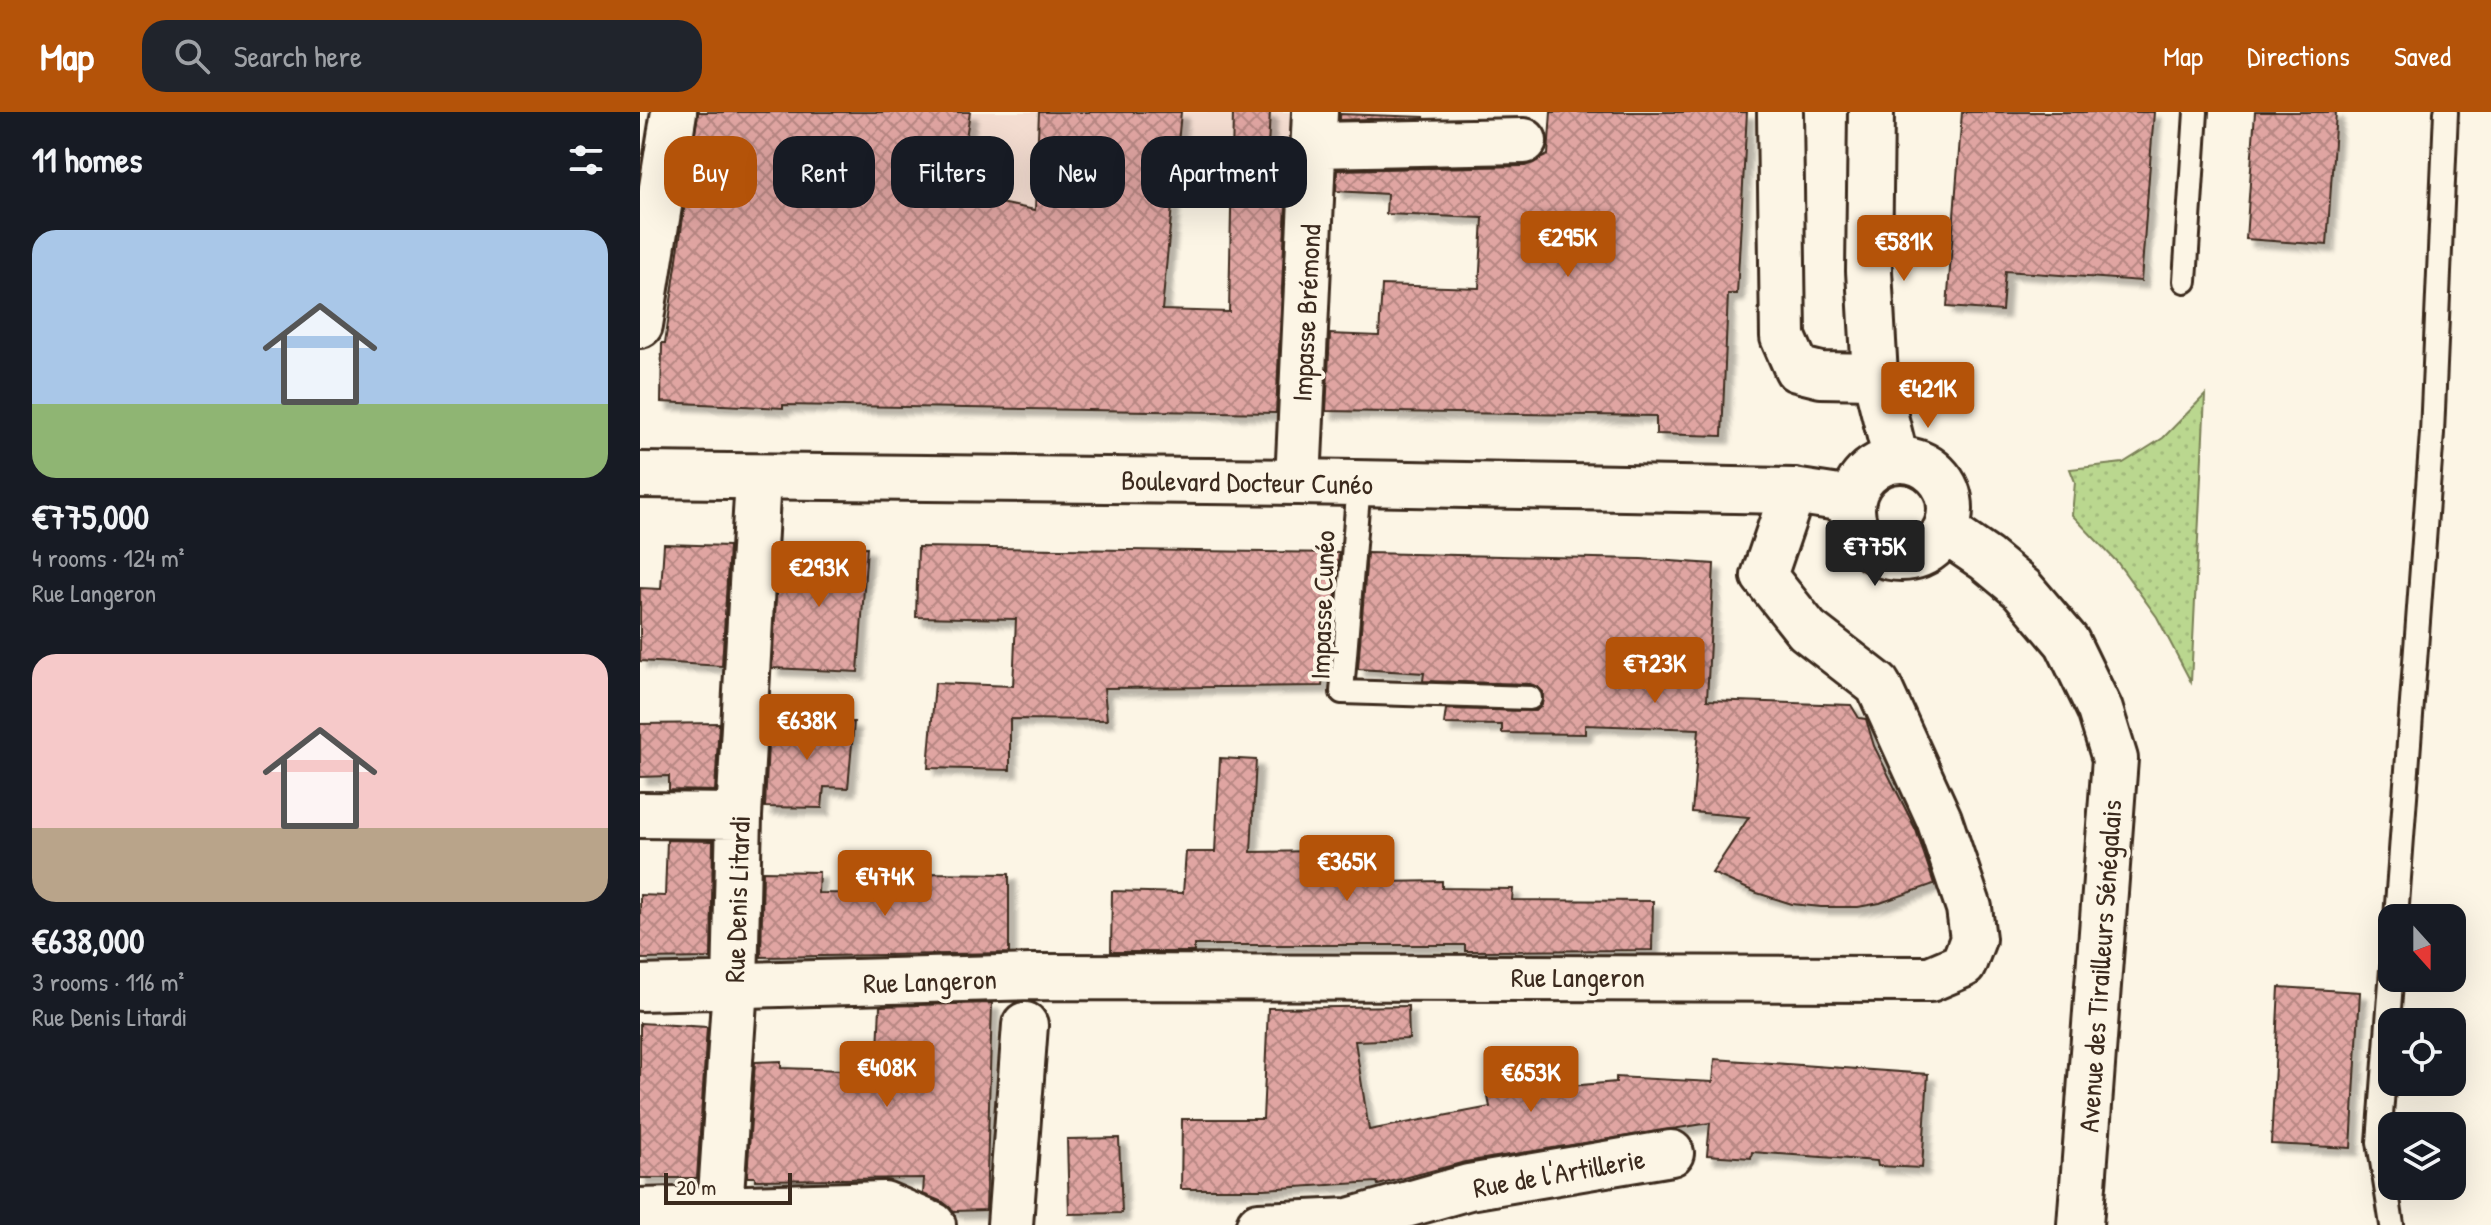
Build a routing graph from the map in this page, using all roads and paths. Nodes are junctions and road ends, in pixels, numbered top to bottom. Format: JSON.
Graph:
{"nodes":[{"id":1,"x":1780,"y":112,"type":"edge"},
{"id":2,"x":1871,"y":112,"type":"edge"},
{"id":3,"x":2196,"y":112,"type":"edge"},
{"id":4,"x":2446,"y":112,"type":"edge"},
{"id":5,"x":662,"y":125,"type":"edge"},
{"id":6,"x":1314,"y":128,"type":"edge"},
{"id":7,"x":1524,"y":141,"type":"dead end"},
{"id":8,"x":2185,"y":281,"type":"dead end"},
{"id":9,"x":640,"y":325,"type":"edge"},
{"id":10,"x":1875,"y":376,"type":"junction"},
{"id":11,"x":1896,"y":460,"type":"junction"},
{"id":12,"x":640,"y":475,"type":"edge"},
{"id":13,"x":758,"y":478,"type":"junction"},
{"id":14,"x":1298,"y":482,"type":"junction"},
{"id":15,"x":1359,"y":483,"type":"junction"},
{"id":16,"x":1793,"y":491,"type":"junction"},
{"id":17,"x":1852,"y":500,"type":"junction"},
{"id":18,"x":1945,"y":531,"type":"junction"},
{"id":19,"x":1530,"y":698,"type":"dead end"},
{"id":20,"x":640,"y":815,"type":"edge"},
{"id":21,"x":739,"y":816,"type":"junction"},
{"id":22,"x":2397,"y":904,"type":"edge"},
{"id":23,"x":735,"y":986,"type":"junction"},
{"id":24,"x":640,"y":988,"type":"edge"},
{"id":25,"x":2390,"y":992,"type":"edge"},
{"id":26,"x":1025,"y":1025,"type":"dead end"},
{"id":27,"x":1671,"y":1153,"type":"dead end"},
{"id":28,"x":640,"y":1211,"type":"edge"},
{"id":29,"x":719,"y":1217,"type":"edge"},
{"id":30,"x":1350,"y":1223,"type":"edge"},
{"id":31,"x":933,"y":1225,"type":"edge"},
{"id":32,"x":1010,"y":1225,"type":"edge"},
{"id":33,"x":1259,"y":1225,"type":"edge"},
{"id":34,"x":2080,"y":1225,"type":"edge"},
{"id":35,"x":2392,"y":1225,"type":"edge"}],
"edges":[{"from":1,"to":10,"type":"street"},
{"from":2,"to":10,"type":"street"},
{"from":3,"to":8,"type":"lane"},
{"from":4,"to":22,"type":"lane"},
{"from":5,"to":9,"type":"street"},
{"from":6,"to":7,"type":"street","name":"Impasse Brémond"},
{"from":6,"to":14,"type":"street","name":"Impasse Brémond"},
{"from":10,"to":11,"type":"street"},
{"from":11,"to":17,"type":"street"},
{"from":11,"to":18,"type":"street"},
{"from":12,"to":13,"type":"street","name":"Boulevard Docteur Cunéo"},
{"from":13,"to":14,"type":"street","name":"Boulevard Docteur Cunéo"},
{"from":13,"to":21,"type":"street","name":"Rue Denis Litardi"},
{"from":14,"to":15,"type":"street","name":"Boulevard Docteur Cunéo"},
{"from":15,"to":16,"type":"street","name":"Boulevard Docteur Cunéo"},
{"from":15,"to":19,"type":"lane","name":"Impasse Cunéo"},
{"from":16,"to":17,"type":"street","name":"Boulevard Docteur Cunéo"},
{"from":16,"to":23,"type":"street","name":"Rue Langeron"},
{"from":17,"to":18,"type":"street"},
{"from":18,"to":34,"type":"street","name":"Avenue des Tirailleurs Sénégalais"},
{"from":20,"to":21,"type":"street"},
{"from":21,"to":23,"type":"street","name":"Rue Denis Litardi"},
{"from":23,"to":24,"type":"street","name":"Rue Langeron"},
{"from":23,"to":29,"type":"street","name":"Rue Denis Litardi"},
{"from":25,"to":35,"type":"lane"},
{"from":26,"to":32,"type":"street"},
{"from":27,"to":30,"type":"street","name":"Rue de l'Artillerie"},
{"from":28,"to":29,"type":"street"},
{"from":29,"to":31,"type":"street"},
{"from":30,"to":33,"type":"street","name":"Rue de l'Artillerie"}]}
